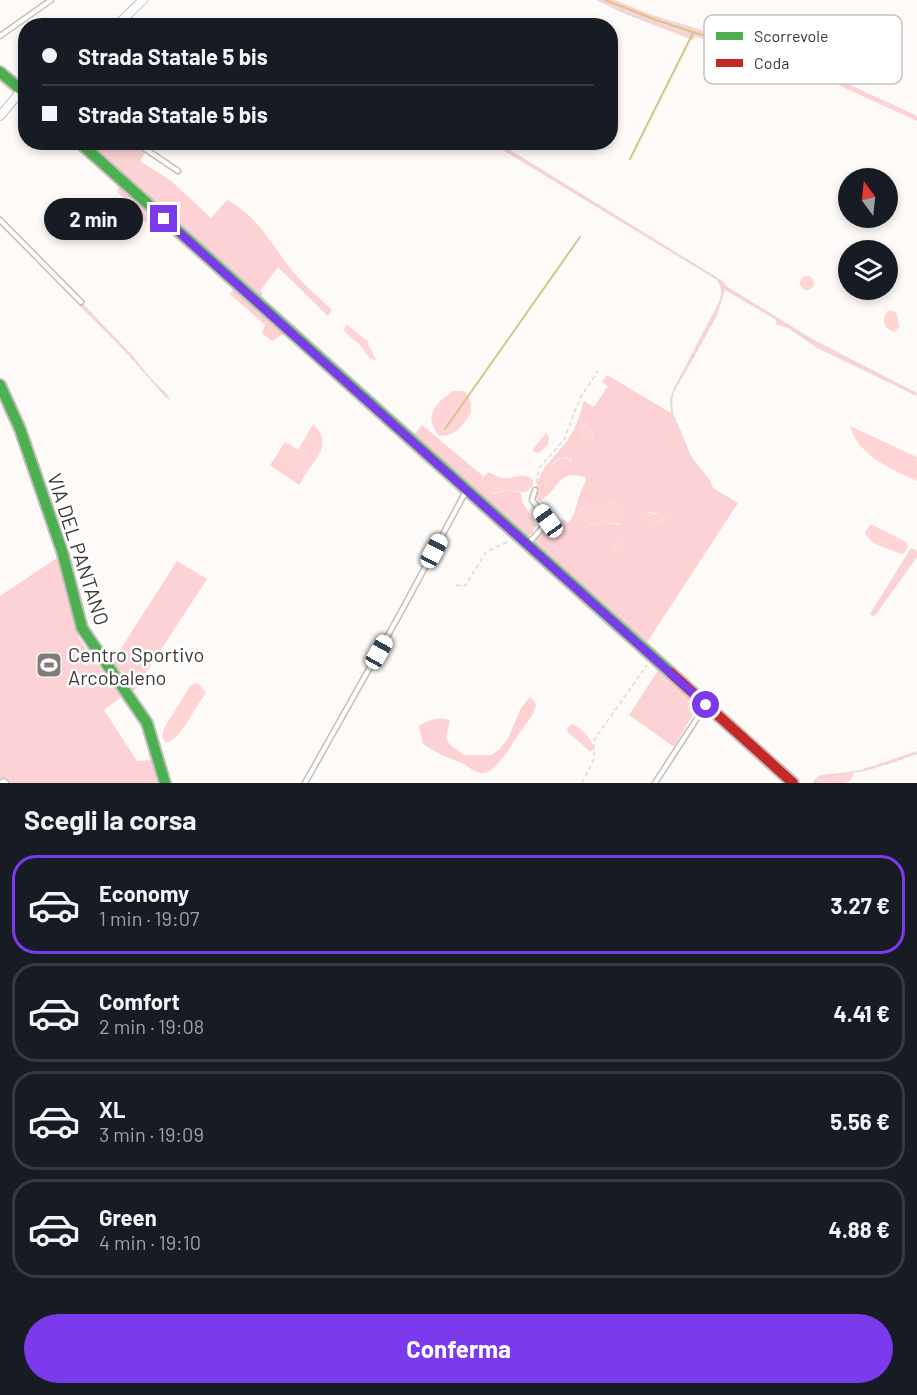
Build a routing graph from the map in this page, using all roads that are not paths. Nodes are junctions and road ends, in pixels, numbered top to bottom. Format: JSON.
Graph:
{"nodes":[{"id":1,"x":51,"y":0,"type":"edge"},
{"id":2,"x":143,"y":0,"type":"edge"},
{"id":3,"x":25,"y":18,"type":"edge"},
{"id":4,"x":124,"y":18,"type":"edge"},
{"id":5,"x":18,"y":23,"type":"edge"},
{"id":6,"x":0,"y":35,"type":"edge"},
{"id":7,"x":0,"y":72,"type":"edge"},
{"id":8,"x":18,"y":86,"type":"edge"},
{"id":9,"x":18,"y":96,"type":"edge"},
{"id":10,"x":0,"y":116,"type":"edge"},
{"id":11,"x":88,"y":150,"type":"edge"},
{"id":12,"x":147,"y":150,"type":"edge"},
{"id":13,"x":178,"y":171,"type":"dead end"},
{"id":14,"x":0,"y":220,"type":"edge"},
{"id":15,"x":81,"y":302,"type":"road end"},
{"id":16,"x":0,"y":385,"type":"edge"},
{"id":17,"x":466,"y":489,"type":"junction"},
{"id":18,"x":535,"y":490,"type":"road end"},
{"id":19,"x":528,"y":545,"type":"junction"},
{"id":20,"x":706,"y":705,"type":"junction"},
{"id":21,"x":0,"y":783,"type":"edge"},
{"id":22,"x":6,"y":783,"type":"edge"},
{"id":23,"x":165,"y":783,"type":"edge"},
{"id":24,"x":305,"y":783,"type":"edge"},
{"id":25,"x":655,"y":783,"type":"edge"},
{"id":26,"x":793,"y":783,"type":"edge"}],
"edges":[{"from":1,"to":3,"type":"lane"},
{"from":2,"to":4,"type":"street"},
{"from":5,"to":6,"type":"lane"},
{"from":7,"to":8,"type":"main road"},
{"from":9,"to":10,"type":"street"},
{"from":11,"to":17,"type":"main road"},
{"from":12,"to":13,"type":"lane"},
{"from":14,"to":15,"type":"lane"},
{"from":16,"to":23,"type":"main road","name":"VIA DEL PANTANO"},
{"from":17,"to":19,"type":"main road"},
{"from":17,"to":24,"type":"lane"},
{"from":18,"to":19,"type":"lane"},
{"from":19,"to":20,"type":"main road"},
{"from":20,"to":25,"type":"lane"},
{"from":20,"to":26,"type":"main road"},
{"from":21,"to":22,"type":"lane"}]}
